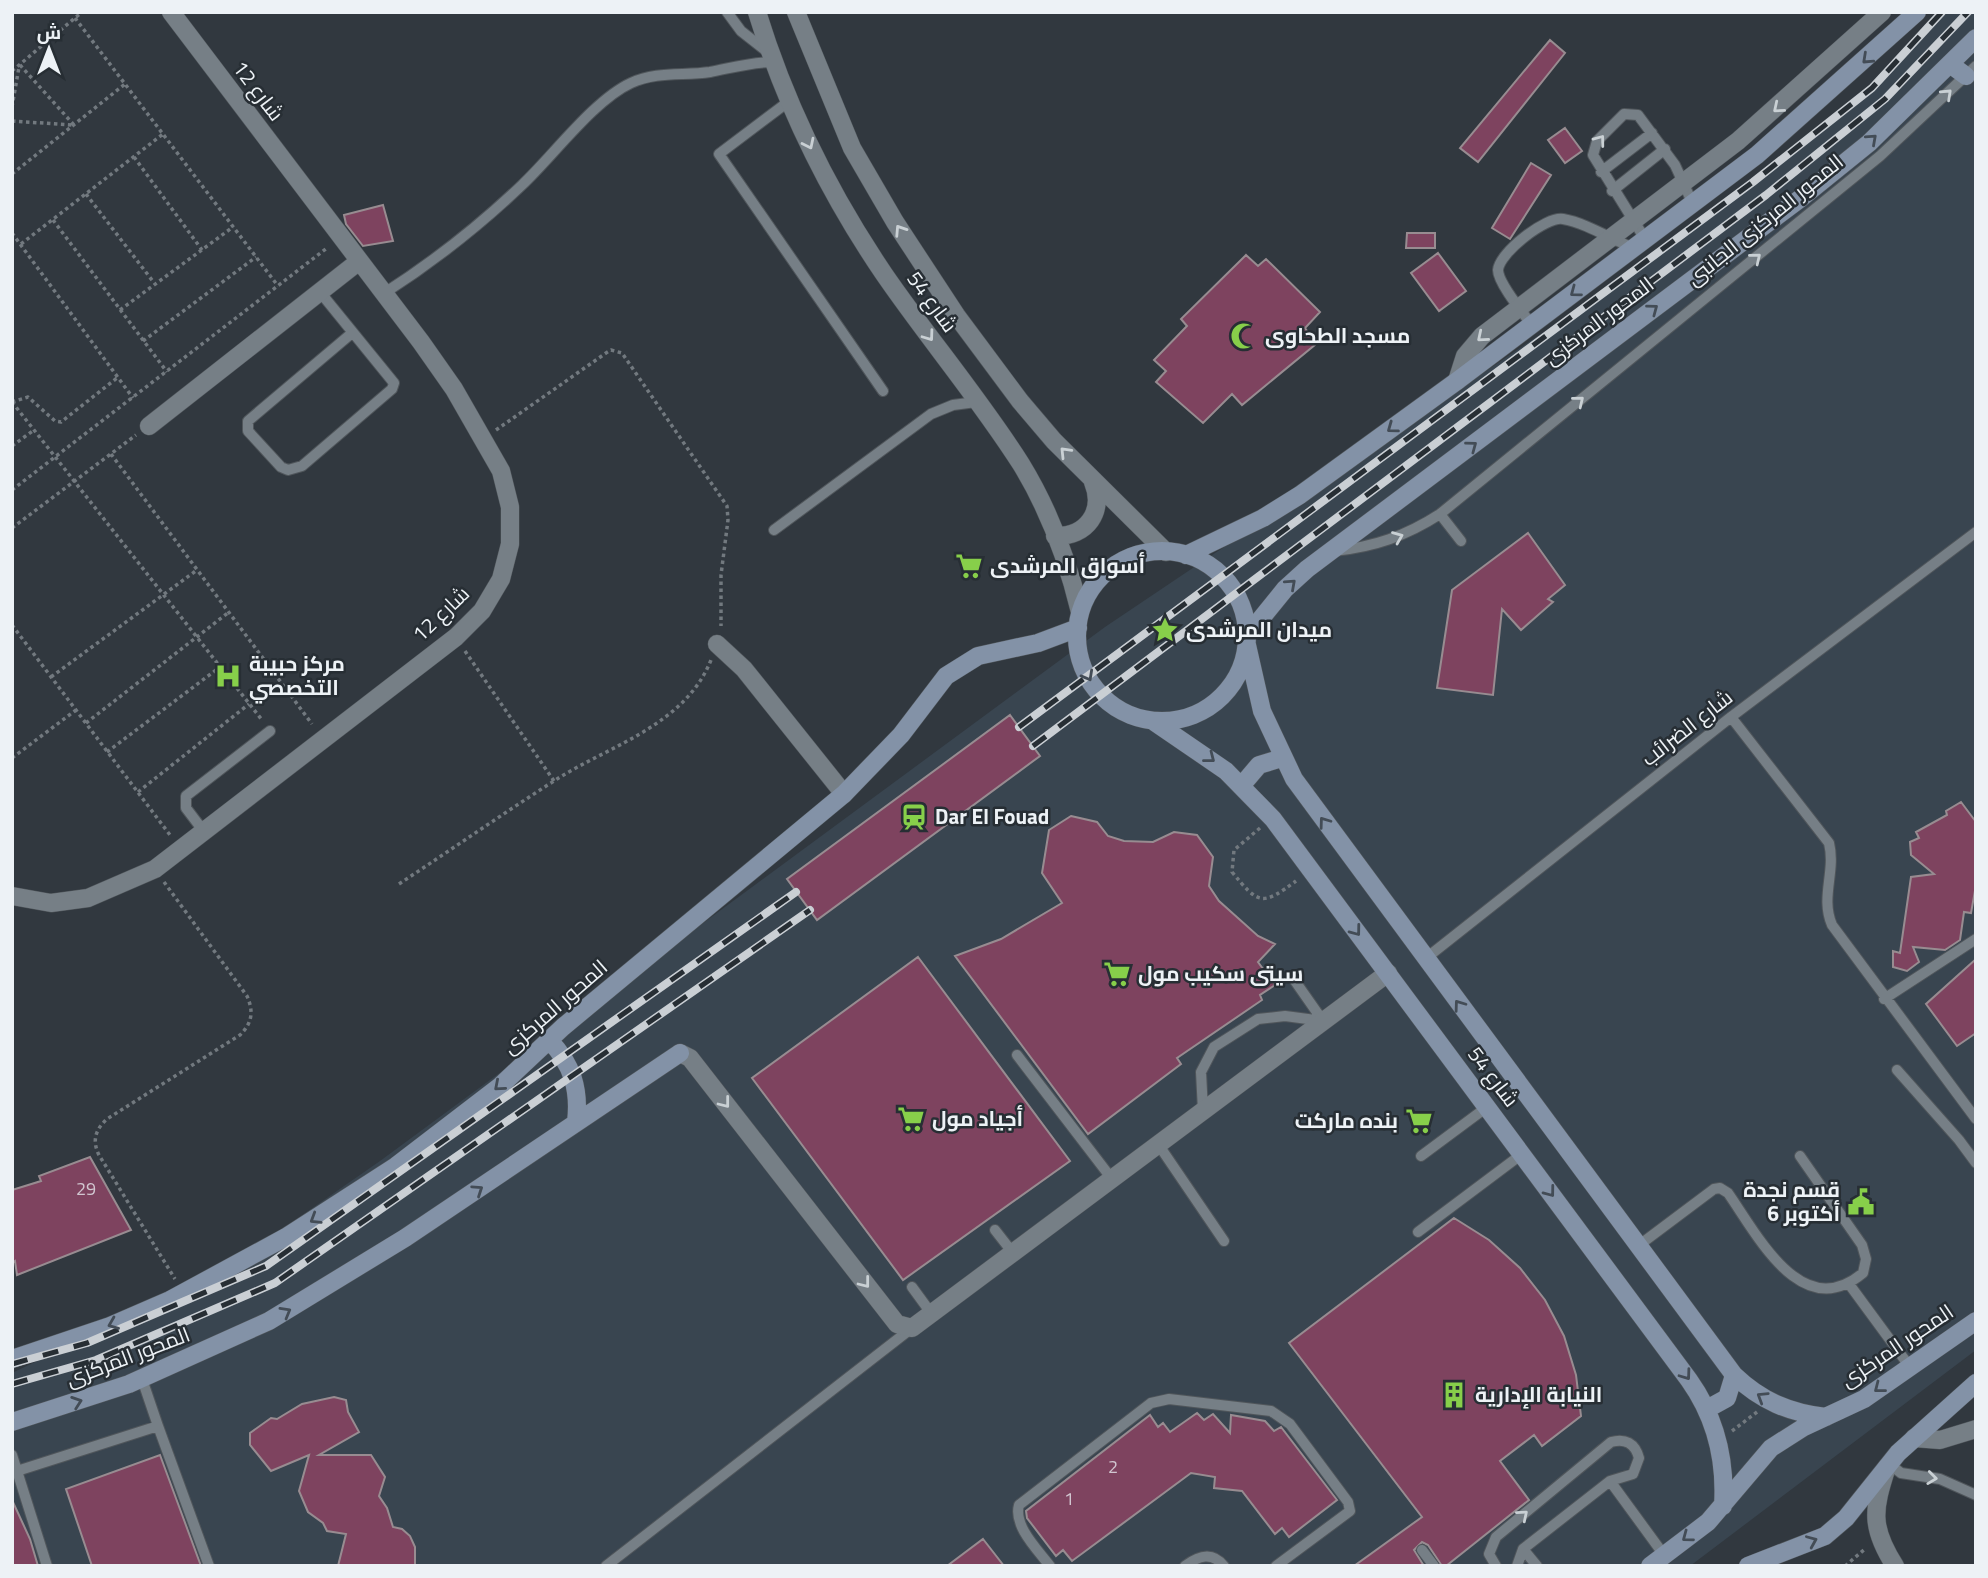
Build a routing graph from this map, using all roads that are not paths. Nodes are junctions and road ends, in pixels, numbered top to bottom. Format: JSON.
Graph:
{"nodes":[{"id":1,"x":172,"y":12,"type":"edge"},
{"id":2,"x":727,"y":12,"type":"edge"},
{"id":3,"x":757,"y":12,"type":"edge"},
{"id":4,"x":796,"y":12,"type":"edge"},
{"id":5,"x":1882,"y":12,"type":"edge"},
{"id":6,"x":1917,"y":12,"type":"edge"},
{"id":7,"x":1976,"y":38,"type":"edge"},
{"id":8,"x":771,"y":57,"type":"junction"},
{"id":9,"x":1950,"y":64,"type":"junction"},
{"id":10,"x":1971,"y":71,"type":"edge"},
{"id":11,"x":788,"y":102,"type":"junction"},
{"id":12,"x":1652,"y":133,"type":"junction"},
{"id":13,"x":1665,"y":149,"type":"junction"},
{"id":14,"x":1601,"y":172,"type":"junction"},
{"id":15,"x":1684,"y":183,"type":"junction"},
{"id":16,"x":1612,"y":191,"type":"junction"},
{"id":17,"x":1692,"y":202,"type":"junction"},
{"id":18,"x":1633,"y":222,"type":"junction"},
{"id":19,"x":1611,"y":238,"type":"junction"},
{"id":20,"x":1639,"y":244,"type":"junction"},
{"id":21,"x":358,"y":262,"type":"junction"},
{"id":22,"x":320,"y":292,"type":"junction"},
{"id":23,"x":383,"y":293,"type":"junction"},
{"id":24,"x":1520,"y":307,"type":"junction"},
{"id":25,"x":1532,"y":325,"type":"junction"},
{"id":26,"x":352,"y":333,"type":"junction"},
{"id":27,"x":1457,"y":382,"type":"junction"},
{"id":28,"x":883,"y":391,"type":"dead end"},
{"id":29,"x":976,"y":402,"type":"junction"},
{"id":30,"x":149,"y":426,"type":"road end"},
{"id":31,"x":1094,"y":482,"type":"junction"},
{"id":32,"x":1440,"y":514,"type":"junction"},
{"id":33,"x":774,"y":530,"type":"dead end"},
{"id":34,"x":1976,"y":533,"type":"edge"},
{"id":35,"x":1055,"y":536,"type":"junction"},
{"id":36,"x":1461,"y":541,"type":"dead end"},
{"id":37,"x":1331,"y":551,"type":"junction"},
{"id":38,"x":1166,"y":552,"type":"junction"},
{"id":39,"x":1186,"y":555,"type":"junction"},
{"id":40,"x":1079,"y":620,"type":"junction"},
{"id":41,"x":1247,"y":640,"type":"junction"},
{"id":42,"x":717,"y":644,"type":"road end"},
{"id":43,"x":1731,"y":717,"type":"junction"},
{"id":44,"x":1153,"y":721,"type":"junction"},
{"id":45,"x":270,"y":731,"type":"road end"},
{"id":46,"x":1282,"y":758,"type":"junction"},
{"id":47,"x":1242,"y":785,"type":"junction"},
{"id":48,"x":844,"y":794,"type":"junction"},
{"id":49,"x":205,"y":833,"type":"junction"},
{"id":50,"x":12,"y":896,"type":"edge"},
{"id":51,"x":1976,"y":939,"type":"edge"},
{"id":52,"x":1425,"y":958,"type":"junction"},
{"id":53,"x":1388,"y":973,"type":"junction"},
{"id":54,"x":1295,"y":981,"type":"dead end"},
{"id":55,"x":1884,"y":999,"type":"junction"},
{"id":56,"x":1323,"y":1021,"type":"junction"},
{"id":57,"x":549,"y":1040,"type":"junction"},
{"id":58,"x":680,"y":1054,"type":"joint"},
{"id":59,"x":1017,"y":1055,"type":"dead end"},
{"id":60,"x":1897,"y":1070,"type":"dead end"},
{"id":61,"x":1487,"y":1107,"type":"junction"},
{"id":62,"x":1203,"y":1111,"type":"junction"},
{"id":63,"x":1976,"y":1119,"type":"edge"},
{"id":64,"x":576,"y":1122,"type":"junction"},
{"id":65,"x":1158,"y":1144,"type":"junction"},
{"id":66,"x":1522,"y":1154,"type":"junction"},
{"id":67,"x":1421,"y":1156,"type":"dead end"},
{"id":68,"x":1800,"y":1156,"type":"dead end"},
{"id":69,"x":1976,"y":1163,"type":"edge"},
{"id":70,"x":1112,"y":1179,"type":"junction"},
{"id":71,"x":995,"y":1230,"type":"dead end"},
{"id":72,"x":1418,"y":1232,"type":"dead end"},
{"id":73,"x":1224,"y":1241,"type":"dead end"},
{"id":74,"x":1638,"y":1246,"type":"junction"},
{"id":75,"x":1013,"y":1253,"type":"junction"},
{"id":76,"x":1849,"y":1284,"type":"junction"},
{"id":77,"x":912,"y":1287,"type":"dead end"},
{"id":78,"x":932,"y":1313,"type":"junction"},
{"id":79,"x":1976,"y":1321,"type":"edge"},
{"id":80,"x":912,"y":1328,"type":"junction"},
{"id":81,"x":12,"y":1359,"type":"edge"},
{"id":82,"x":1910,"y":1367,"type":"junction"},
{"id":83,"x":1734,"y":1375,"type":"junction"},
{"id":84,"x":142,"y":1379,"type":"junction"},
{"id":85,"x":1976,"y":1383,"type":"edge"},
{"id":86,"x":1707,"y":1409,"type":"junction"},
{"id":87,"x":1826,"y":1417,"type":"junction"},
{"id":88,"x":12,"y":1422,"type":"edge"},
{"id":89,"x":158,"y":1426,"type":"junction"},
{"id":90,"x":1976,"y":1429,"type":"edge"},
{"id":91,"x":1914,"y":1438,"type":"junction"},
{"id":92,"x":12,"y":1455,"type":"edge"},
{"id":93,"x":1888,"y":1463,"type":"junction"},
{"id":94,"x":17,"y":1471,"type":"junction"},
{"id":95,"x":1610,"y":1481,"type":"junction"},
{"id":96,"x":1976,"y":1494,"type":"edge"},
{"id":97,"x":1723,"y":1506,"type":"junction"},
{"id":98,"x":1523,"y":1549,"type":"junction"},
{"id":99,"x":1422,"y":1550,"type":"dead end"},
{"id":100,"x":1657,"y":1560,"type":"edge"},
{"id":101,"x":47,"y":1566,"type":"edge"},
{"id":102,"x":209,"y":1566,"type":"edge"},
{"id":103,"x":606,"y":1566,"type":"edge"},
{"id":104,"x":1049,"y":1566,"type":"edge"},
{"id":105,"x":1185,"y":1566,"type":"edge"},
{"id":106,"x":1224,"y":1566,"type":"edge"},
{"id":107,"x":1276,"y":1566,"type":"edge"},
{"id":108,"x":1434,"y":1566,"type":"edge"},
{"id":109,"x":1496,"y":1566,"type":"edge"},
{"id":110,"x":1517,"y":1566,"type":"edge"},
{"id":111,"x":1537,"y":1566,"type":"edge"},
{"id":112,"x":1748,"y":1566,"type":"edge"},
{"id":113,"x":1895,"y":1566,"type":"edge"}],
"edges":[{"from":1,"to":21,"type":"street","name":"شارع 12"},
{"from":2,"to":8,"type":"lane"},
{"from":3,"to":8,"type":"street","name":"شارع 54"},
{"from":31,"to":4,"type":"street","name":"شارع 54","one_way":true},
{"from":5,"to":15,"type":"street","one_way":true},
{"from":6,"to":17,"type":"main road","name":"المحور المركزى","one_way":true},
{"from":7,"to":9,"type":"main road","name":"المحور المركزى"},
{"from":8,"to":11,"type":"street","name":"شارع 54"},
{"from":8,"to":23,"type":"lane"},
{"from":9,"to":10,"type":"main road"},
{"from":37,"to":9,"type":"main road","name":"المحور المركزى","one_way":true},
{"from":32,"to":10,"type":"lane","name":"المحور المركزى الجانبى","one_way":true},
{"from":11,"to":28,"type":"lane"},
{"from":11,"to":29,"type":"street","name":"شارع 54","one_way":true},
{"from":12,"to":13,"type":"lane"},
{"from":12,"to":14,"type":"lane"},
{"from":14,"to":12,"type":"lane","one_way":true},
{"from":13,"to":15,"type":"lane"},
{"from":13,"to":16,"type":"lane"},
{"from":14,"to":16,"type":"lane"},
{"from":15,"to":17,"type":"lane"},
{"from":15,"to":18,"type":"street"},
{"from":16,"to":18,"type":"lane"},
{"from":17,"to":20,"type":"main road","name":"المحور المركزى"},
{"from":18,"to":19,"type":"street"},
{"from":18,"to":20,"type":"lane"},
{"from":19,"to":20,"type":"lane"},
{"from":19,"to":24,"type":"street"},
{"from":19,"to":24,"type":"lane"},
{"from":20,"to":25,"type":"main road","name":"المحور المركزى","one_way":true},
{"from":21,"to":22,"type":"street"},
{"from":21,"to":23,"type":"street","name":"شارع 12"},
{"from":22,"to":26,"type":"lane"},
{"from":22,"to":30,"type":"street"},
{"from":23,"to":49,"type":"street","name":"شارع 12"},
{"from":24,"to":25,"type":"lane"},
{"from":24,"to":27,"type":"street","one_way":true},
{"from":25,"to":27,"type":"main road","name":"المحور المركزى"},
{"from":26,"to":26,"type":"lane"},
{"from":27,"to":39,"type":"main road","name":"المحور المركزى","one_way":true},
{"from":29,"to":33,"type":"lane"},
{"from":29,"to":35,"type":"street","name":"شارع 54"},
{"from":31,"to":35,"type":"street"},
{"from":31,"to":38,"type":"street","name":"شارع 54"},
{"from":32,"to":36,"type":"lane"},
{"from":37,"to":32,"type":"lane","name":"المحور المركزى الجانبى","one_way":true},
{"from":34,"to":43,"type":"lane","name":"شارع الضرائب"},
{"from":35,"to":40,"type":"street","name":"شارع 54"},
{"from":41,"to":37,"type":"main road","name":"المحور المركزى","one_way":true},
{"from":38,"to":39,"type":"main road"},
{"from":38,"to":40,"type":"main road"},
{"from":39,"to":41,"type":"main road"},
{"from":40,"to":44,"type":"main road","one_way":true},
{"from":40,"to":48,"type":"main road","name":"المحور المركزى"},
{"from":41,"to":44,"type":"main road"},
{"from":41,"to":46,"type":"main road","name":"شارع 54"},
{"from":42,"to":48,"type":"street"},
{"from":43,"to":52,"type":"lane","name":"شارع الضرائب"},
{"from":43,"to":55,"type":"lane"},
{"from":44,"to":47,"type":"main road","name":"شارع 54","one_way":true},
{"from":45,"to":49,"type":"lane"},
{"from":46,"to":47,"type":"main road"},
{"from":52,"to":46,"type":"main road","name":"شارع 54","one_way":true},
{"from":47,"to":53,"type":"main road","name":"شارع 54","one_way":true},
{"from":48,"to":57,"type":"main road","name":"المحور المركزى"},
{"from":49,"to":50,"type":"street","name":"شارع 12"},
{"from":51,"to":55,"type":"lane"},
{"from":74,"to":52,"type":"main road","name":"شارع 54","one_way":true},
{"from":53,"to":56,"type":"street"},
{"from":53,"to":61,"type":"main road","name":"شارع 54"},
{"from":54,"to":56,"type":"lane"},
{"from":55,"to":63,"type":"lane"},
{"from":56,"to":62,"type":"street"},
{"from":56,"to":62,"type":"lane"},
{"from":57,"to":64,"type":"main road"},
{"from":57,"to":81,"type":"main road","name":"المحور المركزى","one_way":true},
{"from":58,"to":64,"type":"main road","name":"المحور المركزى"},
{"from":58,"to":80,"type":"street","one_way":true},
{"from":59,"to":70,"type":"lane"},
{"from":60,"to":69,"type":"lane"},
{"from":61,"to":66,"type":"main road","name":"شارع 54"},
{"from":61,"to":67,"type":"lane"},
{"from":62,"to":65,"type":"street"},
{"from":84,"to":64,"type":"main road","name":"المحور المركزى","one_way":true},
{"from":65,"to":70,"type":"street"},
{"from":65,"to":73,"type":"lane"},
{"from":66,"to":72,"type":"lane"},
{"from":66,"to":86,"type":"main road","name":"شارع 54","one_way":true},
{"from":68,"to":76,"type":"lane"},
{"from":70,"to":75,"type":"street"},
{"from":71,"to":75,"type":"lane"},
{"from":74,"to":76,"type":"lane"},
{"from":74,"to":83,"type":"main road","name":"شارع 54"},
{"from":75,"to":78,"type":"street"},
{"from":76,"to":82,"type":"lane"},
{"from":77,"to":78,"type":"lane"},
{"from":78,"to":80,"type":"street"},
{"from":79,"to":82,"type":"main road","name":"المحور المركزى"},
{"from":80,"to":103,"type":"lane"},
{"from":82,"to":87,"type":"main road","name":"المحور المركزى","one_way":true},
{"from":83,"to":86,"type":"main road"},
{"from":87,"to":83,"type":"main road","name":"شارع 54","one_way":true},
{"from":88,"to":84,"type":"main road","name":"المحور المركزى","one_way":true},
{"from":84,"to":89,"type":"lane"},
{"from":85,"to":91,"type":"main road"},
{"from":86,"to":97,"type":"main road","name":"شارع 54"},
{"from":87,"to":97,"type":"main road","name":"المحور المركزى"},
{"from":89,"to":94,"type":"lane"},
{"from":89,"to":102,"type":"lane"},
{"from":90,"to":91,"type":"street"},
{"from":91,"to":93,"type":"main road"},
{"from":92,"to":94,"type":"lane"},
{"from":93,"to":96,"type":"lane","one_way":true},
{"from":112,"to":93,"type":"main road","one_way":true},
{"from":93,"to":113,"type":"street"},
{"from":94,"to":101,"type":"lane"},
{"from":95,"to":98,"type":"lane"},
{"from":95,"to":100,"type":"lane"},
{"from":109,"to":95,"type":"lane","one_way":true},
{"from":97,"to":100,"type":"main road","name":"المحور المركزى","one_way":true},
{"from":98,"to":110,"type":"lane"},
{"from":98,"to":111,"type":"lane"},
{"from":99,"to":108,"type":"lane"},
{"from":104,"to":107,"type":"lane"},
{"from":105,"to":106,"type":"lane"}]}
